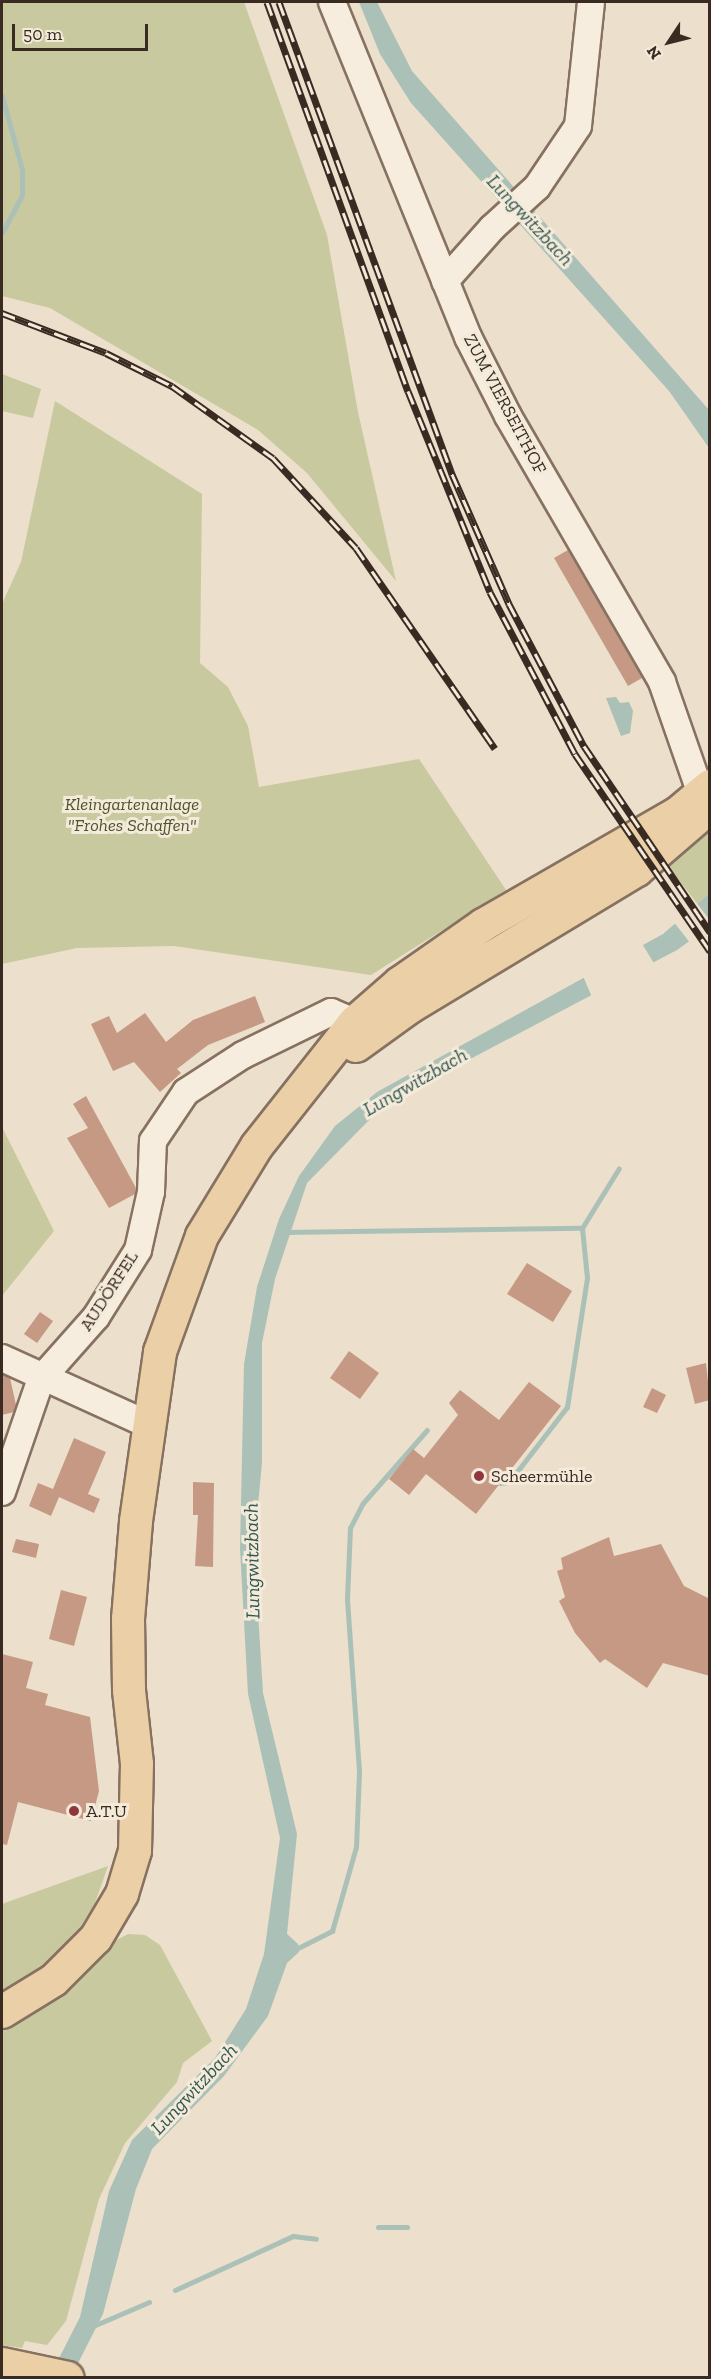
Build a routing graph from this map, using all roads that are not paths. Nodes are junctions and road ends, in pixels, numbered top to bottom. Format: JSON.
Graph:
{"nodes":[{"id":1,"x":332,"y":2,"type":"edge"},
{"id":2,"x":591,"y":2,"type":"edge"},
{"id":3,"x":445,"y":281,"type":"junction"},
{"id":4,"x":707,"y":795,"type":"edge"},
{"id":5,"x":355,"y":1022,"type":"junction"},
{"id":6,"x":284,"y":1110,"type":"junction"},
{"id":7,"x":2,"y":1358,"type":"edge"},
{"id":8,"x":41,"y":1379,"type":"junction"},
{"id":9,"x":147,"y":1424,"type":"junction"},
{"id":10,"x":2,"y":1491,"type":"edge"},
{"id":11,"x":2,"y":2012,"type":"edge"},
{"id":12,"x":11,"y":2365,"type":"edge"},
{"id":13,"x":68,"y":2378,"type":"edge"}],
"edges":[{"from":1,"to":3,"type":"street","name":"ZUM VIERSEITHOF"},
{"from":2,"to":3,"type":"street"},
{"from":3,"to":4,"type":"street","name":"ZUM VIERSEITHOF"},
{"from":4,"to":5,"type":"main road"},
{"from":4,"to":6,"type":"main road"},
{"from":5,"to":6,"type":"main road"},
{"from":5,"to":8,"type":"street","name":"AUDÖRFEL"},
{"from":6,"to":9,"type":"main road"},
{"from":7,"to":8,"type":"street"},
{"from":8,"to":9,"type":"street"},
{"from":8,"to":10,"type":"street","name":"AUDÖRFEL"},
{"from":9,"to":11,"type":"main road"},
{"from":12,"to":13,"type":"main road"}]}
